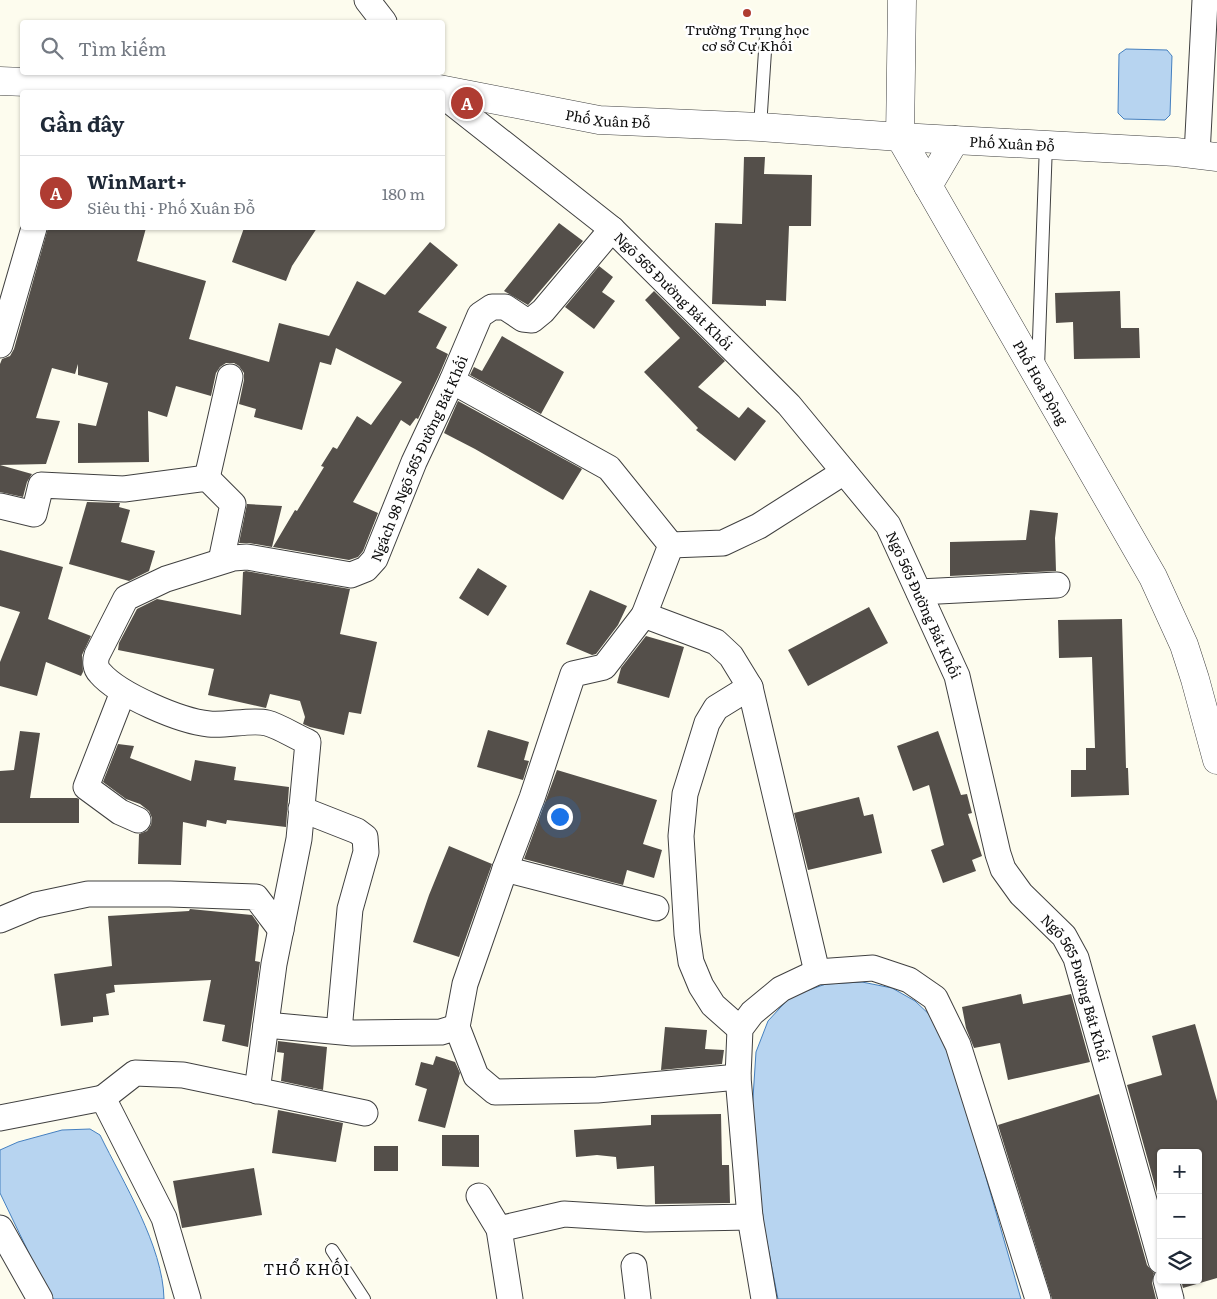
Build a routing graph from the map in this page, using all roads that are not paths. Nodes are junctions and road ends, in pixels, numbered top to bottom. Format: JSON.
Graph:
{"nodes":[{"id":1,"x":367,"y":0,"type":"edge"},
{"id":2,"x":902,"y":0,"type":"edge"},
{"id":3,"x":1205,"y":0,"type":"edge"},
{"id":4,"x":382,"y":20,"type":"edge"},
{"id":5,"x":766,"y":36,"type":"dead end"},
{"id":6,"x":0,"y":81,"type":"edge"},
{"id":7,"x":435,"y":87,"type":"edge"},
{"id":8,"x":73,"y":88,"type":"edge"},
{"id":9,"x":445,"y":95,"type":"edge"},
{"id":10,"x":760,"y":127,"type":"junction"},
{"id":11,"x":900,"y":137,"type":"junction"},
{"id":12,"x":955,"y":140,"type":"junction"},
{"id":13,"x":1046,"y":144,"type":"junction"},
{"id":14,"x":1207,"y":156,"type":"edge"},
{"id":15,"x":928,"y":186,"type":"junction"},
{"id":16,"x":33,"y":230,"type":"edge"},
{"id":17,"x":612,"y":230,"type":"junction"},
{"id":18,"x":0,"y":345,"type":"edge"},
{"id":19,"x":1037,"y":376,"type":"junction"},
{"id":20,"x":230,"y":377,"type":"dead end"},
{"id":21,"x":452,"y":381,"type":"junction"},
{"id":22,"x":844,"y":472,"type":"junction"},
{"id":23,"x":207,"y":478,"type":"junction"},
{"id":24,"x":0,"y":506,"type":"edge"},
{"id":25,"x":671,"y":545,"type":"junction"},
{"id":26,"x":221,"y":562,"type":"junction"},
{"id":27,"x":1057,"y":585,"type":"dead end"},
{"id":28,"x":919,"y":592,"type":"junction"},
{"id":29,"x":644,"y":615,"type":"junction"},
{"id":30,"x":750,"y":687,"type":"junction"},
{"id":31,"x":124,"y":692,"type":"junction"},
{"id":32,"x":1217,"y":760,"type":"edge"},
{"id":33,"x":301,"y":809,"type":"junction"},
{"id":34,"x":138,"y":820,"type":"dead end"},
{"id":35,"x":505,"y":869,"type":"junction"},
{"id":36,"x":656,"y":908,"type":"dead end"},
{"id":37,"x":0,"y":920,"type":"edge"},
{"id":38,"x":281,"y":930,"type":"junction"},
{"id":39,"x":817,"y":972,"type":"junction"},
{"id":40,"x":266,"y":1024,"type":"junction"},
{"id":41,"x":457,"y":1027,"type":"junction"},
{"id":42,"x":740,"y":1029,"type":"junction"},
{"id":43,"x":339,"y":1031,"type":"junction"},
{"id":44,"x":738,"y":1078,"type":"junction"},
{"id":45,"x":258,"y":1092,"type":"junction"},
{"id":46,"x":103,"y":1098,"type":"junction"},
{"id":47,"x":365,"y":1114,"type":"dead end"},
{"id":48,"x":0,"y":1118,"type":"edge"},
{"id":49,"x":479,"y":1196,"type":"dead end"},
{"id":50,"x":750,"y":1217,"type":"junction"},
{"id":51,"x":0,"y":1228,"type":"edge"},
{"id":52,"x":499,"y":1229,"type":"junction"},
{"id":53,"x":1157,"y":1247,"type":"edge"},
{"id":54,"x":332,"y":1250,"type":"dead end"},
{"id":55,"x":634,"y":1266,"type":"dead end"},
{"id":56,"x":1167,"y":1284,"type":"edge"},
{"id":57,"x":40,"y":1299,"type":"edge"},
{"id":58,"x":188,"y":1299,"type":"edge"},
{"id":59,"x":364,"y":1299,"type":"edge"},
{"id":60,"x":510,"y":1299,"type":"edge"},
{"id":61,"x":638,"y":1299,"type":"edge"},
{"id":62,"x":764,"y":1299,"type":"edge"},
{"id":63,"x":1038,"y":1299,"type":"edge"},
{"id":64,"x":1172,"y":1299,"type":"edge"}],
"edges":[{"from":1,"to":4,"type":"street"},
{"from":2,"to":11,"type":"street"},
{"from":3,"to":14,"type":"street"},
{"from":5,"to":10,"type":"lane"},
{"from":6,"to":8,"type":"street","name":"Phố Xuân Đỗ"},
{"from":7,"to":8,"type":"street","name":"Phố Xuân Đỗ"},
{"from":7,"to":10,"type":"street","name":"Phố Xuân Đỗ"},
{"from":9,"to":17,"type":"street","name":"Ngõ 565 Đường Bát Khối"},
{"from":10,"to":11,"type":"street","name":"Phố Xuân Đỗ"},
{"from":11,"to":12,"type":"street","name":"Phố Xuân Đỗ"},
{"from":11,"to":15,"type":"street","name":"Phố Hoa Động"},
{"from":12,"to":13,"type":"street","name":"Phố Xuân Đỗ"},
{"from":12,"to":15,"type":"street"},
{"from":13,"to":14,"type":"street","name":"Phố Xuân Đỗ"},
{"from":13,"to":19,"type":"lane"},
{"from":15,"to":19,"type":"street","name":"Phố Hoa Động"},
{"from":16,"to":18,"type":"street"},
{"from":17,"to":21,"type":"street","name":"Ngách 98 Ngõ 565 Đường Bát Khối"},
{"from":17,"to":22,"type":"street","name":"Ngõ 565 Đường Bát Khối"},
{"from":19,"to":32,"type":"street","name":"Phố Hoa Động"},
{"from":20,"to":23,"type":"street"},
{"from":21,"to":25,"type":"street"},
{"from":21,"to":26,"type":"street","name":"Ngách 98 Ngõ 565 Đường Bát Khối"},
{"from":22,"to":25,"type":"street"},
{"from":22,"to":28,"type":"street","name":"Ngõ 565 Đường Bát Khối"},
{"from":23,"to":24,"type":"street"},
{"from":23,"to":26,"type":"street"},
{"from":25,"to":29,"type":"street"},
{"from":26,"to":31,"type":"street","name":"Ngách 98 Ngõ 565 Đường Bát Khối"},
{"from":27,"to":28,"type":"street"},
{"from":28,"to":53,"type":"street","name":"Ngõ 565 Đường Bát Khối"},
{"from":29,"to":30,"type":"street"},
{"from":29,"to":35,"type":"street"},
{"from":30,"to":39,"type":"street"},
{"from":30,"to":42,"type":"street"},
{"from":31,"to":33,"type":"street"},
{"from":31,"to":34,"type":"street"},
{"from":33,"to":38,"type":"street"},
{"from":33,"to":43,"type":"street"},
{"from":35,"to":36,"type":"street"},
{"from":35,"to":41,"type":"street"},
{"from":37,"to":38,"type":"street"},
{"from":38,"to":40,"type":"street"},
{"from":39,"to":42,"type":"street"},
{"from":39,"to":63,"type":"street"},
{"from":40,"to":43,"type":"street"},
{"from":40,"to":45,"type":"street"},
{"from":41,"to":43,"type":"street"},
{"from":41,"to":44,"type":"street"},
{"from":42,"to":44,"type":"street"},
{"from":44,"to":50,"type":"street"},
{"from":45,"to":46,"type":"street"},
{"from":45,"to":47,"type":"street"},
{"from":46,"to":48,"type":"street"},
{"from":46,"to":58,"type":"street"},
{"from":49,"to":52,"type":"street"},
{"from":50,"to":52,"type":"street"},
{"from":50,"to":62,"type":"street"},
{"from":51,"to":57,"type":"street"},
{"from":52,"to":60,"type":"street"},
{"from":54,"to":59,"type":"lane"},
{"from":55,"to":61,"type":"street"},
{"from":56,"to":64,"type":"street"}]}
